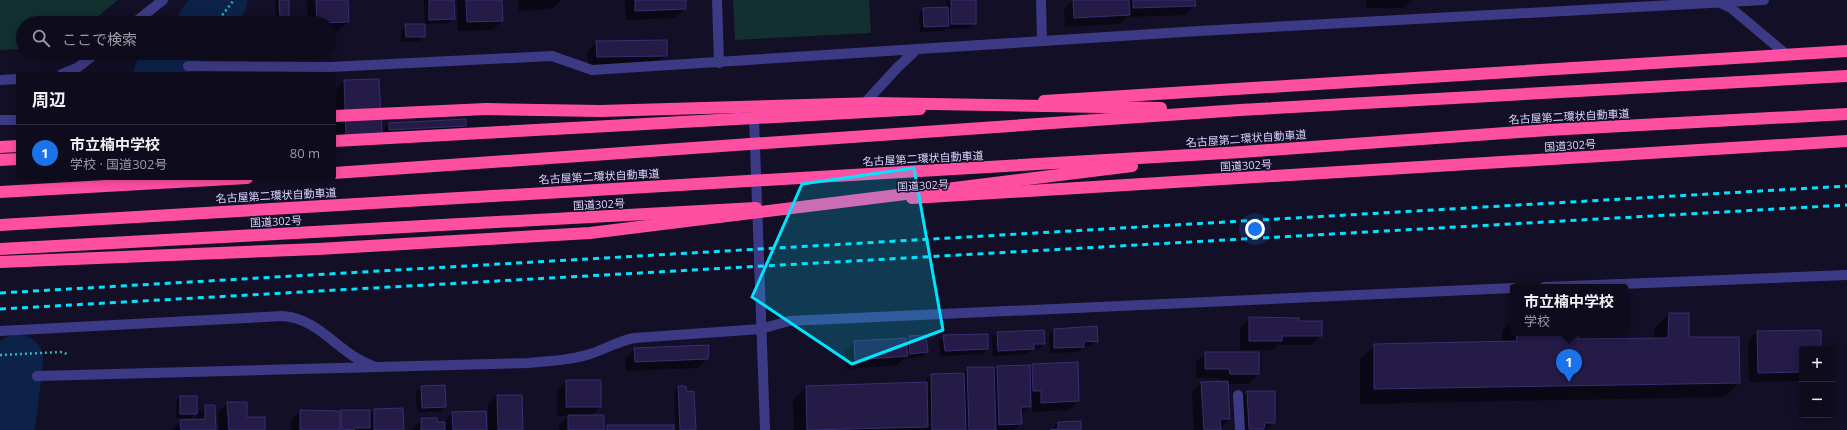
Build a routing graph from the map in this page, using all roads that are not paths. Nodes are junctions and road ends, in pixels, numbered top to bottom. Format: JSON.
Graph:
{"nodes":[{"id":1,"x":163,"y":0,"type":"edge"},
{"id":2,"x":717,"y":0,"type":"edge"},
{"id":3,"x":1041,"y":0,"type":"edge"},
{"id":4,"x":1764,"y":0,"type":"edge"},
{"id":5,"x":1719,"y":2,"type":"junction"},
{"id":6,"x":143,"y":16,"type":"edge"},
{"id":7,"x":1042,"y":41,"type":"junction"},
{"id":8,"x":916,"y":50,"type":"junction"},
{"id":9,"x":1847,"y":51,"type":"edge"},
{"id":10,"x":1787,"y":55,"type":"junction"},
{"id":11,"x":87,"y":60,"type":"edge"},
{"id":12,"x":719,"y":63,"type":"junction"},
{"id":13,"x":188,"y":66,"type":"dead end"},
{"id":14,"x":330,"y":67,"type":"junction"},
{"id":15,"x":67,"y":72,"type":"edge"},
{"id":16,"x":324,"y":72,"type":"edge"},
{"id":17,"x":1847,"y":76,"type":"edge"},
{"id":18,"x":16,"y":79,"type":"edge"},
{"id":19,"x":0,"y":80,"type":"edge"},
{"id":20,"x":1240,"y":110,"type":"junction"},
{"id":21,"x":856,"y":112,"type":"junction"},
{"id":22,"x":1847,"y":114,"type":"edge"},
{"id":23,"x":336,"y":116,"type":"edge"},
{"id":24,"x":754,"y":118,"type":"junction"},
{"id":25,"x":0,"y":120,"type":"edge"},
{"id":26,"x":16,"y":120,"type":"edge"},
{"id":27,"x":336,"y":141,"type":"edge"},
{"id":28,"x":1847,"y":141,"type":"edge"},
{"id":29,"x":16,"y":146,"type":"edge"},
{"id":30,"x":0,"y":147,"type":"edge"},
{"id":31,"x":1242,"y":152,"type":"junction"},
{"id":32,"x":16,"y":159,"type":"edge"},
{"id":33,"x":0,"y":160,"type":"edge"},
{"id":34,"x":336,"y":173,"type":"edge"},
{"id":35,"x":212,"y":180,"type":"edge"},
{"id":36,"x":0,"y":192,"type":"edge"},
{"id":37,"x":757,"y":207,"type":"junction"},
{"id":38,"x":0,"y":225,"type":"edge"},
{"id":39,"x":0,"y":249,"type":"edge"},
{"id":40,"x":0,"y":262,"type":"edge"},
{"id":41,"x":1847,"y":274,"type":"edge"},
{"id":42,"x":1614,"y":284,"type":"edge"},
{"id":43,"x":1510,"y":288,"type":"edge"},
{"id":44,"x":761,"y":329,"type":"junction"},
{"id":45,"x":0,"y":331,"type":"edge"},
{"id":46,"x":379,"y":368,"type":"junction"},
{"id":47,"x":37,"y":376,"type":"dead end"},
{"id":48,"x":1238,"y":395,"type":"dead end"},
{"id":49,"x":765,"y":430,"type":"edge"},
{"id":50,"x":1240,"y":430,"type":"edge"}],
"edges":[{"from":1,"to":6,"type":"street"},
{"from":2,"to":12,"type":"street"},
{"from":3,"to":7,"type":"street"},
{"from":4,"to":5,"type":"street"},
{"from":5,"to":7,"type":"street"},
{"from":5,"to":10,"type":"street"},
{"from":7,"to":8,"type":"street"},
{"from":8,"to":12,"type":"street"},
{"from":8,"to":21,"type":"street"},
{"from":9,"to":10,"type":"highway"},
{"from":10,"to":21,"type":"highway"},
{"from":11,"to":15,"type":"street"},
{"from":12,"to":14,"type":"street"},
{"from":13,"to":14,"type":"street"},
{"from":14,"to":16,"type":"street"},
{"from":17,"to":20,"type":"highway","name":"名古屋第二環状自動車道","bridge":true},
{"from":18,"to":19,"type":"street"},
{"from":20,"to":23,"type":"highway","bridge":true},
{"from":20,"to":34,"type":"highway","name":"名古屋第二環状自動車道","bridge":true},
{"from":21,"to":24,"type":"highway"},
{"from":22,"to":31,"type":"highway","name":"名古屋第二環状自動車道","bridge":true},
{"from":24,"to":27,"type":"highway"},
{"from":24,"to":37,"type":"street"},
{"from":25,"to":26,"type":"street"},
{"from":28,"to":37,"type":"highway","name":"国道302号"},
{"from":29,"to":30,"type":"highway"},
{"from":31,"to":38,"type":"highway","name":"名古屋第二環状自動車道","bridge":true},
{"from":31,"to":40,"type":"highway","bridge":true},
{"from":32,"to":33,"type":"highway"},
{"from":35,"to":36,"type":"highway","name":"名古屋第二環状自動車道"},
{"from":37,"to":39,"type":"highway","name":"国道302号"},
{"from":37,"to":44,"type":"street"},
{"from":41,"to":42,"type":"street"},
{"from":43,"to":44,"type":"street"},
{"from":44,"to":46,"type":"street"},
{"from":44,"to":49,"type":"street"},
{"from":45,"to":46,"type":"street"},
{"from":46,"to":47,"type":"street"},
{"from":48,"to":50,"type":"street"}]}
